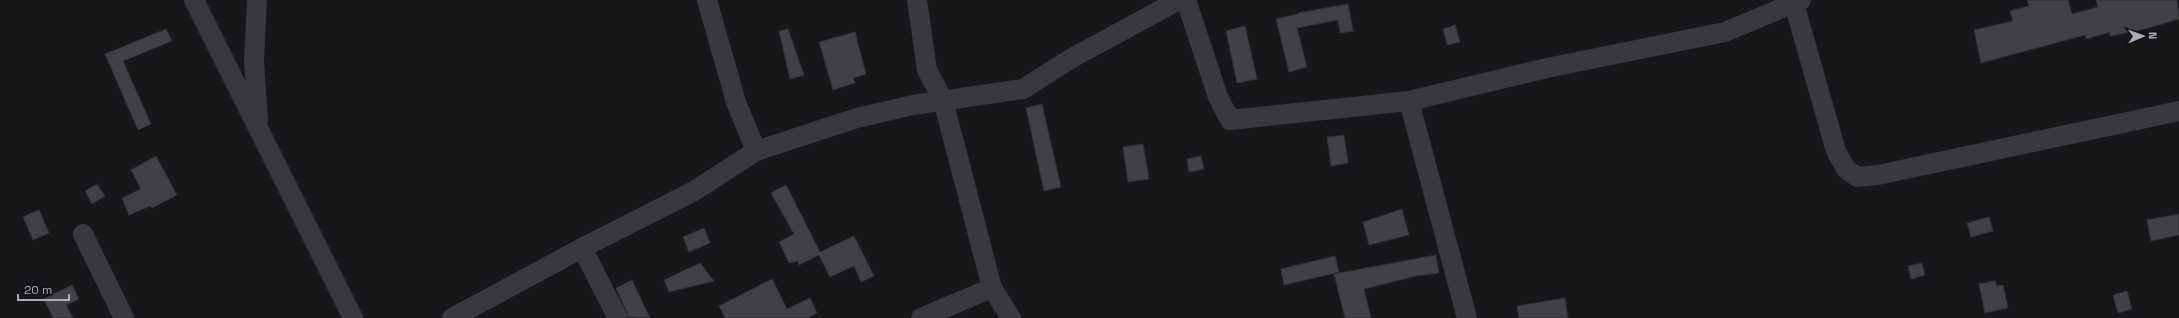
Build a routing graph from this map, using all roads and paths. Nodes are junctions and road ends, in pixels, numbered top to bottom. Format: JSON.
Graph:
{"nodes":[{"id":1,"x":194,"y":0,"type":"edge"},
{"id":2,"x":257,"y":0,"type":"edge"},
{"id":3,"x":707,"y":0,"type":"edge"},
{"id":4,"x":917,"y":0,"type":"edge"},
{"id":5,"x":1179,"y":0,"type":"edge"},
{"id":6,"x":1186,"y":0,"type":"edge"},
{"id":7,"x":1796,"y":1,"type":"edge"},
{"id":8,"x":943,"y":100,"type":"junction"},
{"id":9,"x":1409,"y":101,"type":"junction"},
{"id":10,"x":2179,"y":111,"type":"edge"},
{"id":11,"x":259,"y":130,"type":"junction"},
{"id":12,"x":756,"y":151,"type":"junction"},
{"id":13,"x":83,"y":234,"type":"dead end"},
{"id":14,"x":582,"y":248,"type":"junction"},
{"id":15,"x":992,"y":288,"type":"junction"},
{"id":16,"x":124,"y":318,"type":"edge"},
{"id":17,"x":353,"y":318,"type":"edge"},
{"id":18,"x":452,"y":318,"type":"edge"},
{"id":19,"x":618,"y":318,"type":"edge"},
{"id":20,"x":920,"y":318,"type":"edge"},
{"id":21,"x":1011,"y":318,"type":"edge"},
{"id":22,"x":1467,"y":318,"type":"edge"}],
"edges":[{"from":1,"to":11,"type":"street"},
{"from":2,"to":11,"type":"street"},
{"from":3,"to":12,"type":"street"},
{"from":4,"to":8,"type":"street"},
{"from":5,"to":8,"type":"street"},
{"from":6,"to":9,"type":"street"},
{"from":7,"to":9,"type":"street"},
{"from":7,"to":10,"type":"street"},
{"from":8,"to":12,"type":"street"},
{"from":8,"to":15,"type":"street"},
{"from":9,"to":22,"type":"street"},
{"from":11,"to":17,"type":"street"},
{"from":12,"to":14,"type":"street"},
{"from":13,"to":16,"type":"street"},
{"from":14,"to":18,"type":"street"},
{"from":14,"to":19,"type":"street"},
{"from":15,"to":20,"type":"street"},
{"from":15,"to":21,"type":"street"}]}
